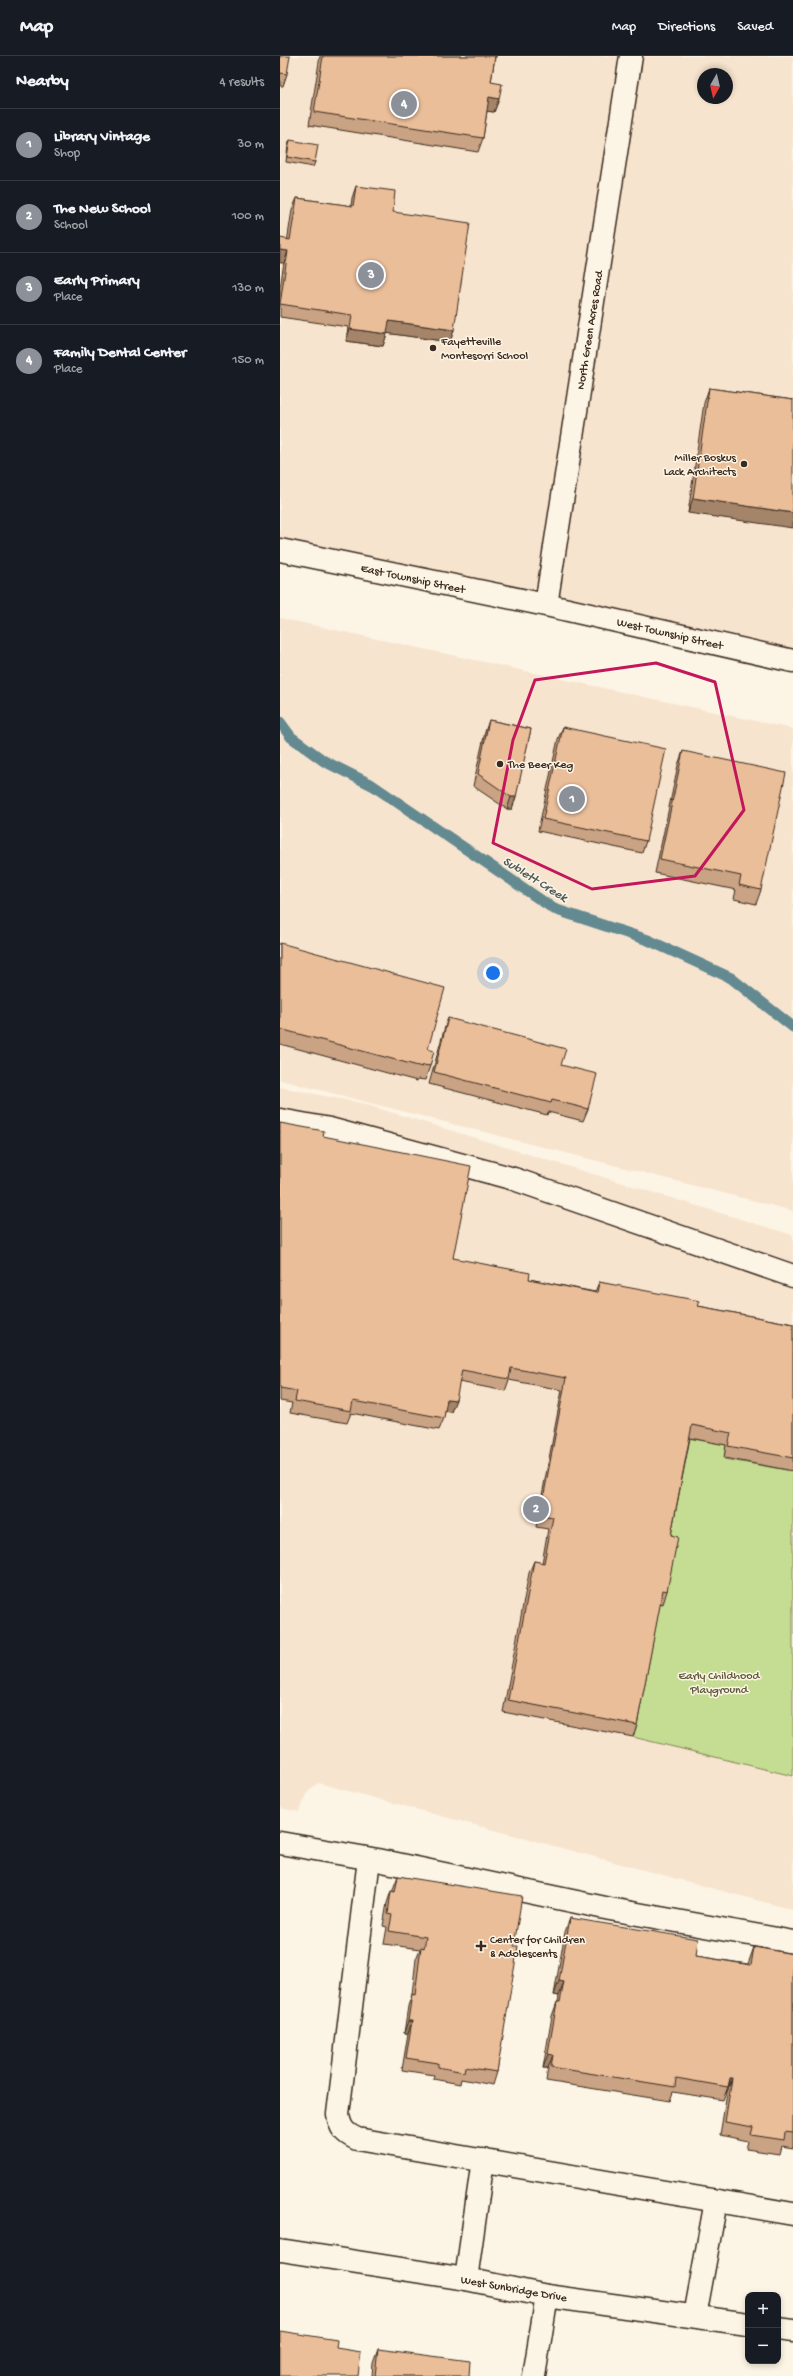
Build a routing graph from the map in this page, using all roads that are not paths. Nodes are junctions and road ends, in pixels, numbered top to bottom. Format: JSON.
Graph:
{"nodes":[{"id":1,"x":631,"y":56,"type":"edge"},
{"id":2,"x":280,"y":550,"type":"edge"},
{"id":3,"x":546,"y":605,"type":"junction"},
{"id":4,"x":793,"y":661,"type":"edge"},
{"id":5,"x":280,"y":1120,"type":"edge"},
{"id":6,"x":793,"y":1276,"type":"edge"},
{"id":7,"x":280,"y":1843,"type":"edge"},
{"id":8,"x":369,"y":1858,"type":"junction"},
{"id":9,"x":793,"y":1942,"type":"edge"},
{"id":10,"x":483,"y":2160,"type":"junction"},
{"id":11,"x":716,"y":2201,"type":"junction"},
{"id":12,"x":793,"y":2214,"type":"edge"},
{"id":13,"x":280,"y":2250,"type":"edge"},
{"id":14,"x":466,"y":2279,"type":"junction"},
{"id":15,"x":547,"y":2296,"type":"junction"},
{"id":16,"x":695,"y":2316,"type":"junction"},
{"id":17,"x":745,"y":2324,"type":"edge"},
{"id":18,"x":781,"y":2329,"type":"edge"},
{"id":19,"x":793,"y":2331,"type":"edge"},
{"id":20,"x":534,"y":2376,"type":"edge"}],
"edges":[{"from":1,"to":3,"type":"street","name":"North Green Acres Road"},
{"from":2,"to":3,"type":"street","name":"East Township Street"},
{"from":3,"to":4,"type":"street","name":"West Township Street"},
{"from":5,"to":6,"type":"street"},
{"from":7,"to":8,"type":"street"},
{"from":8,"to":9,"type":"street"},
{"from":8,"to":10,"type":"street"},
{"from":10,"to":11,"type":"street"},
{"from":10,"to":14,"type":"street"},
{"from":11,"to":12,"type":"street"},
{"from":11,"to":16,"type":"street"},
{"from":13,"to":14,"type":"street","name":"West Sunbridge Drive"},
{"from":14,"to":15,"type":"street","name":"West Sunbridge Drive"},
{"from":15,"to":16,"type":"street","name":"West Sunbridge Drive"},
{"from":15,"to":20,"type":"street"},
{"from":16,"to":17,"type":"street","name":"West Sunbridge Drive"},
{"from":18,"to":19,"type":"street"}]}
